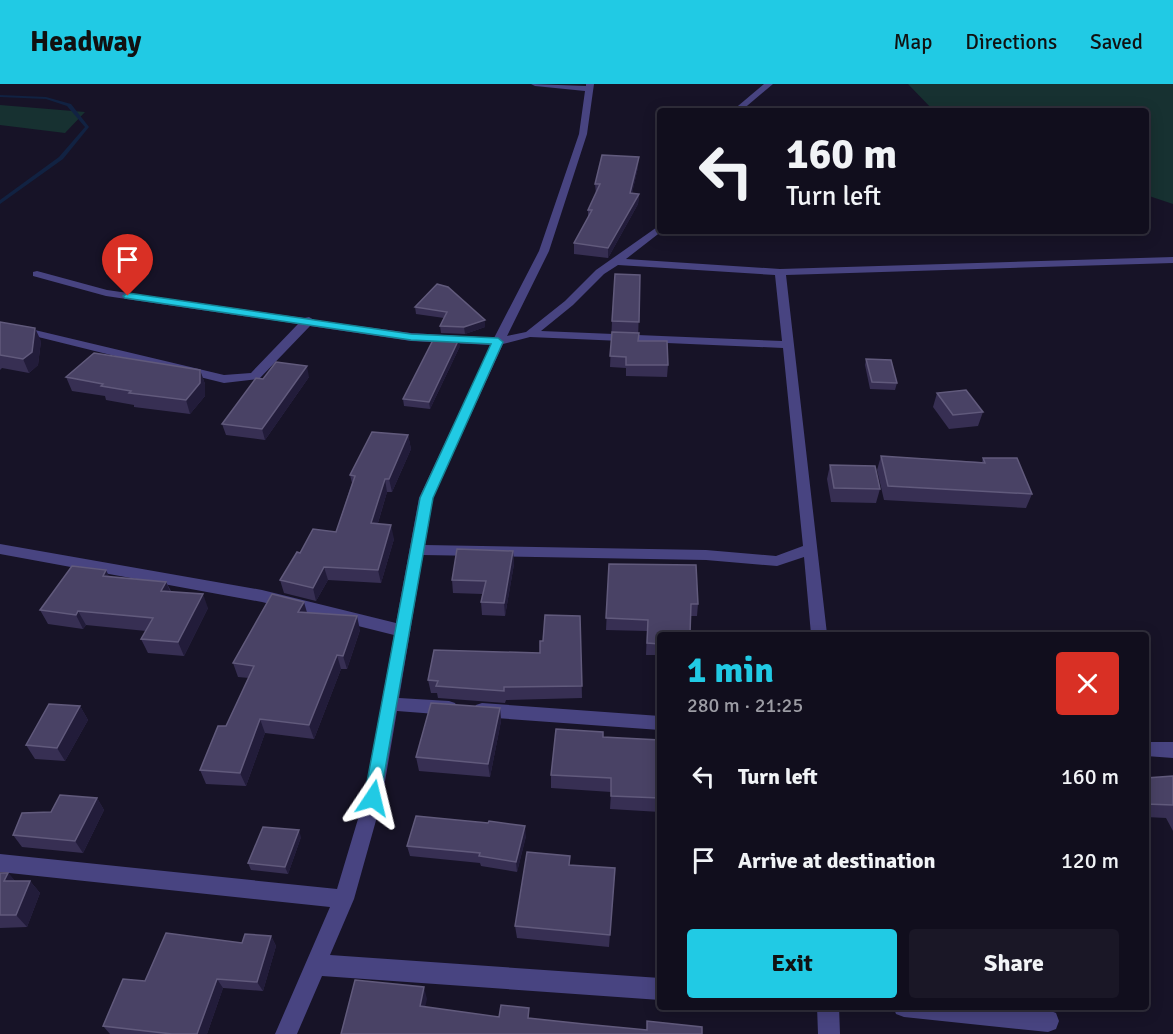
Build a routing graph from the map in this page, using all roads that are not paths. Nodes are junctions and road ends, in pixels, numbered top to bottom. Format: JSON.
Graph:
{"nodes":[{"id":1,"x":535,"y":84,"type":"edge"},
{"id":2,"x":769,"y":84,"type":"edge"},
{"id":3,"x":590,"y":87,"type":"edge"},
{"id":4,"x":740,"y":108,"type":"edge"},
{"id":5,"x":657,"y":230,"type":"edge"},
{"id":6,"x":1173,"y":260,"type":"edge"},
{"id":7,"x":616,"y":262,"type":"junction"},
{"id":8,"x":780,"y":272,"type":"junction"},
{"id":9,"x":37,"y":274,"type":"dead end"},
{"id":10,"x":309,"y":320,"type":"junction"},
{"id":11,"x":6,"y":326,"type":"edge"},
{"id":12,"x":530,"y":334,"type":"junction"},
{"id":13,"x":498,"y":342,"type":"junction"},
{"id":14,"x":789,"y":345,"type":"junction"},
{"id":15,"x":0,"y":549,"type":"edge"},
{"id":16,"x":811,"y":549,"type":"junction"},
{"id":17,"x":417,"y":550,"type":"junction"},
{"id":18,"x":403,"y":631,"type":"junction"},
{"id":19,"x":819,"y":632,"type":"edge"},
{"id":20,"x":389,"y":704,"type":"junction"},
{"id":21,"x":657,"y":723,"type":"edge"},
{"id":22,"x":1149,"y":749,"type":"edge"},
{"id":23,"x":1173,"y":750,"type":"edge"},
{"id":24,"x":0,"y":863,"type":"edge"},
{"id":25,"x":344,"y":899,"type":"junction"},
{"id":26,"x":318,"y":965,"type":"junction"},
{"id":27,"x":657,"y":989,"type":"edge"},
{"id":28,"x":828,"y":1010,"type":"edge"},
{"id":29,"x":942,"y":1010,"type":"edge"},
{"id":30,"x":1048,"y":1021,"type":"dead end"},
{"id":31,"x":286,"y":1034,"type":"edge"},
{"id":32,"x":829,"y":1034,"type":"edge"}],
"edges":[{"from":1,"to":3,"type":"street"},
{"from":2,"to":4,"type":"street"},
{"from":3,"to":13,"type":"street"},
{"from":5,"to":7,"type":"street"},
{"from":6,"to":8,"type":"street"},
{"from":7,"to":8,"type":"street"},
{"from":7,"to":12,"type":"street"},
{"from":8,"to":14,"type":"street"},
{"from":9,"to":10,"type":"street"},
{"from":10,"to":11,"type":"street"},
{"from":10,"to":13,"type":"street"},
{"from":12,"to":13,"type":"street"},
{"from":12,"to":14,"type":"street"},
{"from":13,"to":17,"type":"street"},
{"from":14,"to":16,"type":"street"},
{"from":15,"to":18,"type":"street"},
{"from":16,"to":17,"type":"street"},
{"from":16,"to":19,"type":"street"},
{"from":17,"to":18,"type":"street"},
{"from":18,"to":20,"type":"street"},
{"from":20,"to":21,"type":"street"},
{"from":20,"to":25,"type":"street"},
{"from":22,"to":23,"type":"street"},
{"from":24,"to":25,"type":"street"},
{"from":25,"to":26,"type":"street"},
{"from":26,"to":27,"type":"street"},
{"from":26,"to":31,"type":"street"},
{"from":28,"to":32,"type":"street"},
{"from":29,"to":30,"type":"street"}]}
